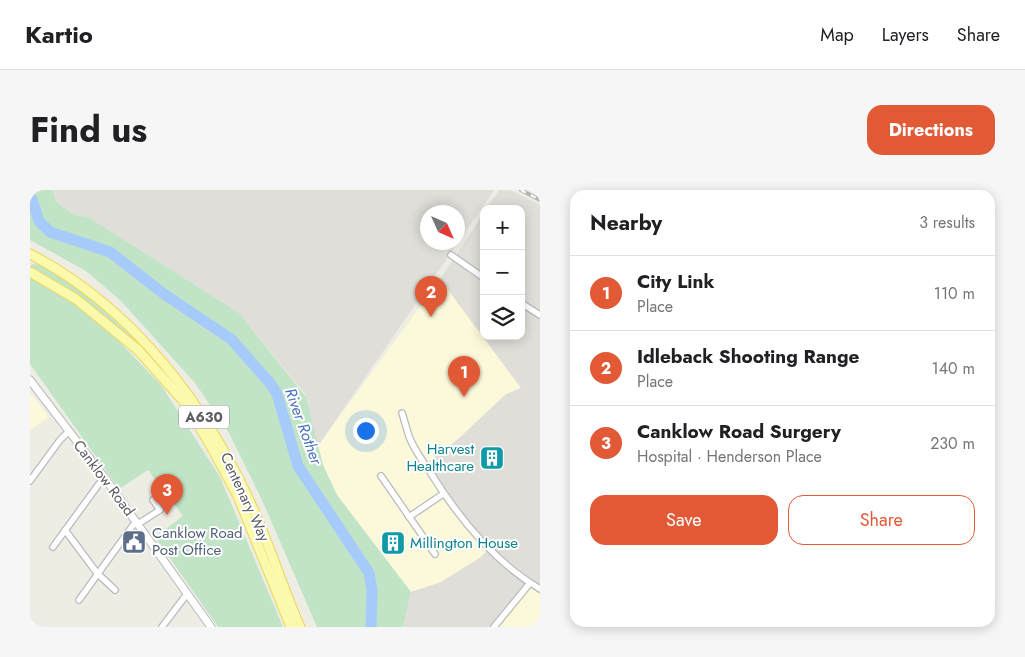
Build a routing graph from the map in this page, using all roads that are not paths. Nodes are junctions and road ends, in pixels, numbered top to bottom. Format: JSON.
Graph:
{"nodes":[{"id":1,"x":451,"y":255,"type":"dead end"},
{"id":2,"x":33,"y":257,"type":"edge"},
{"id":3,"x":30,"y":272,"type":"edge"},
{"id":4,"x":480,"y":275,"type":"edge"},
{"id":5,"x":525,"y":306,"type":"edge"},
{"id":6,"x":540,"y":315,"type":"edge"},
{"id":7,"x":30,"y":381,"type":"edge"},
{"id":8,"x":402,"y":414,"type":"dead end"},
{"id":9,"x":69,"y":432,"type":"junction"},
{"id":10,"x":381,"y":476,"type":"dead end"},
{"id":11,"x":104,"y":477,"type":"junction"},
{"id":12,"x":30,"y":482,"type":"edge"},
{"id":13,"x":443,"y":494,"type":"junction"},
{"id":14,"x":153,"y":500,"type":"dead end"},
{"id":15,"x":410,"y":517,"type":"junction"},
{"id":16,"x":137,"y":523,"type":"junction"},
{"id":17,"x":65,"y":530,"type":"junction"},
{"id":18,"x":53,"y":547,"type":"dead end"},
{"id":19,"x":435,"y":554,"type":"dead end"},
{"id":20,"x":97,"y":574,"type":"junction"},
{"id":21,"x":530,"y":583,"type":"junction"},
{"id":22,"x":540,"y":589,"type":"edge"},
{"id":23,"x":115,"y":590,"type":"dead end"},
{"id":24,"x":187,"y":594,"type":"junction"},
{"id":25,"x":79,"y":600,"type":"dead end"},
{"id":26,"x":162,"y":627,"type":"edge"},
{"id":27,"x":211,"y":627,"type":"edge"},
{"id":28,"x":291,"y":627,"type":"edge"},
{"id":29,"x":300,"y":627,"type":"edge"},
{"id":30,"x":494,"y":627,"type":"edge"}],
"edges":[{"from":1,"to":4,"type":"street"},
{"from":2,"to":29,"type":"main road","name":"Centenary Way","number":"A630"},
{"from":3,"to":28,"type":"main road","name":"Centenary Way","number":"A630"},
{"from":5,"to":6,"type":"street"},
{"from":7,"to":9,"type":"street","name":"Canklow Road"},
{"from":8,"to":13,"type":"street"},
{"from":9,"to":11,"type":"street","name":"Canklow Road"},
{"from":9,"to":12,"type":"street"},
{"from":10,"to":15,"type":"street"},
{"from":11,"to":16,"type":"street","name":"Canklow Road"},
{"from":11,"to":17,"type":"street"},
{"from":13,"to":15,"type":"street"},
{"from":13,"to":21,"type":"street"},
{"from":14,"to":16,"type":"street"},
{"from":15,"to":19,"type":"street"},
{"from":16,"to":20,"type":"street"},
{"from":16,"to":24,"type":"street","name":"Canklow Road"},
{"from":17,"to":18,"type":"street"},
{"from":17,"to":20,"type":"street"},
{"from":20,"to":23,"type":"street"},
{"from":20,"to":25,"type":"street"},
{"from":21,"to":22,"type":"street"},
{"from":21,"to":30,"type":"street"},
{"from":24,"to":26,"type":"street"},
{"from":24,"to":27,"type":"street","name":"Canklow Road"}]}
